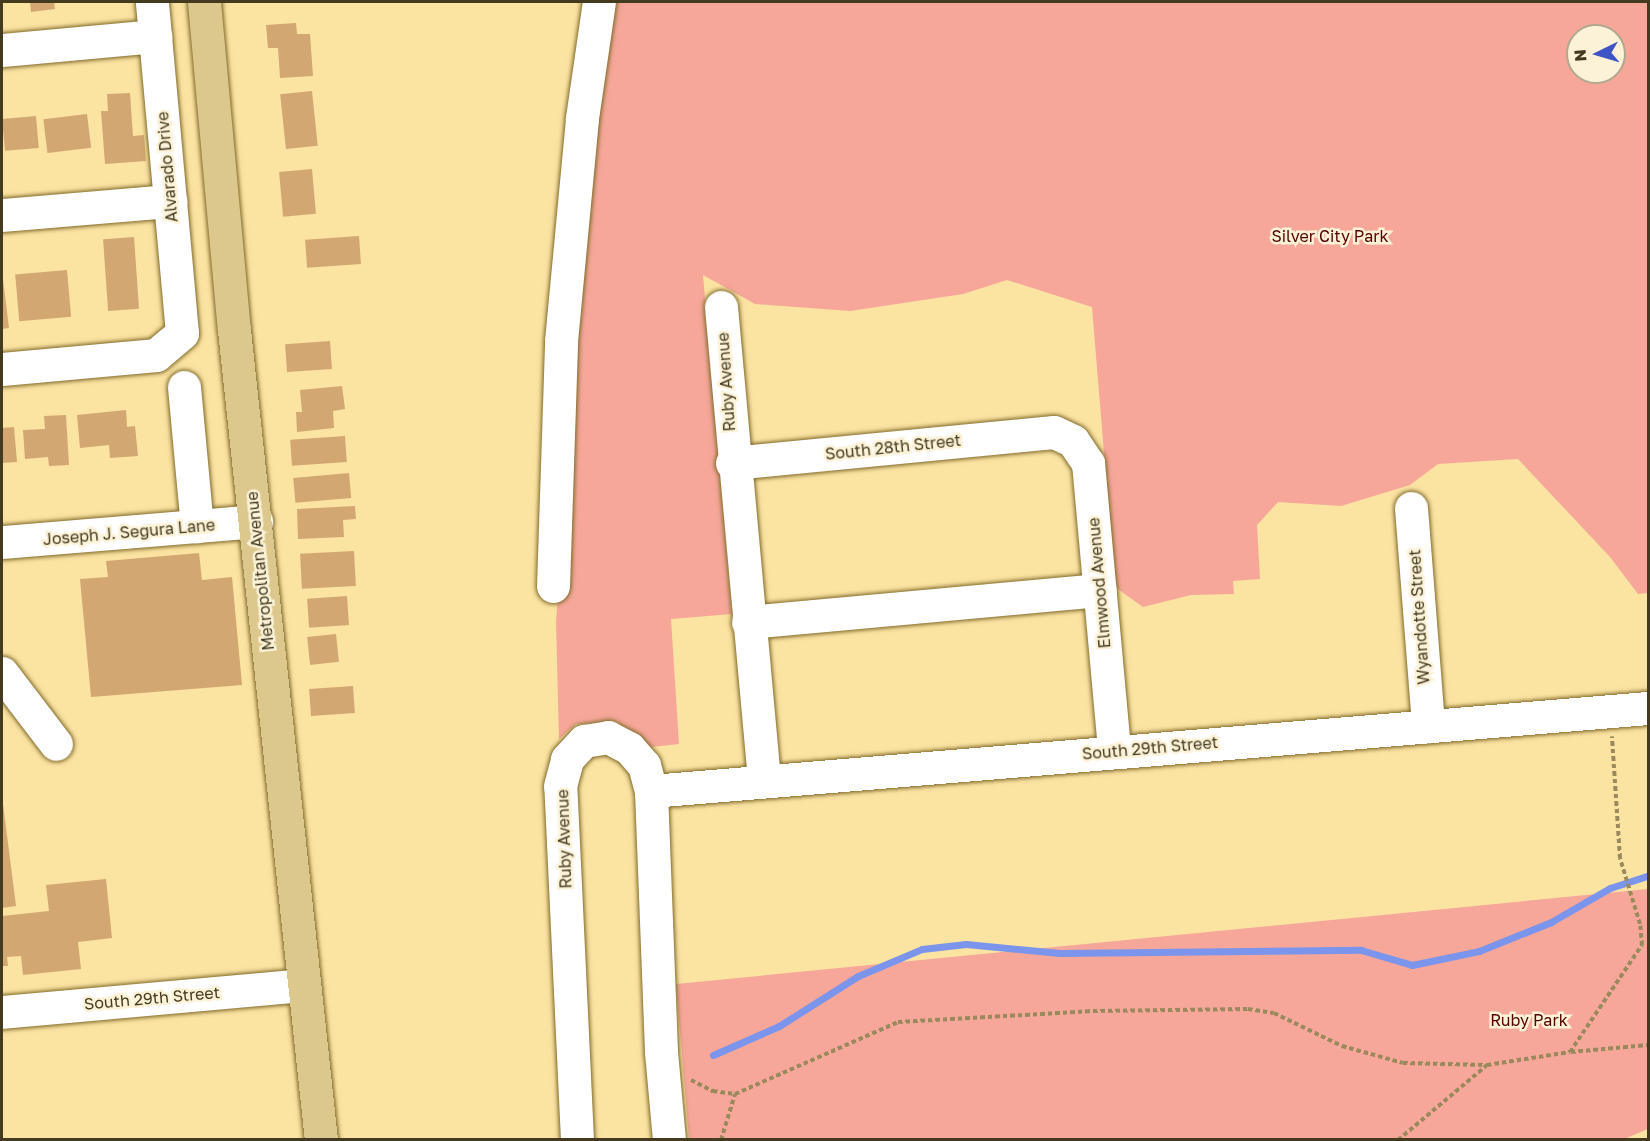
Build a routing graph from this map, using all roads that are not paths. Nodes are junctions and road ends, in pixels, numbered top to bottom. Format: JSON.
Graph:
{"nodes":[{"id":1,"x":152,"y":2,"type":"edge"},
{"id":2,"x":204,"y":2,"type":"edge"},
{"id":3,"x":599,"y":2,"type":"edge"},
{"id":4,"x":154,"y":36,"type":"junction"},
{"id":5,"x":2,"y":50,"type":"edge"},
{"id":6,"x":170,"y":201,"type":"junction"},
{"id":7,"x":2,"y":215,"type":"edge"},
{"id":8,"x":721,"y":307,"type":"dead end"},
{"id":9,"x":2,"y":369,"type":"edge"},
{"id":10,"x":184,"y":387,"type":"dead end"},
{"id":11,"x":1054,"y":432,"type":"joint"},
{"id":12,"x":732,"y":463,"type":"junction"},
{"id":13,"x":1411,"y":508,"type":"dead end"},
{"id":14,"x":256,"y":521,"type":"junction"},
{"id":15,"x":197,"y":526,"type":"junction"},
{"id":16,"x":2,"y":542,"type":"edge"},
{"id":17,"x":553,"y":586,"type":"dead end"},
{"id":18,"x":1100,"y":590,"type":"junction"},
{"id":19,"x":748,"y":622,"type":"junction"},
{"id":20,"x":2,"y":673,"type":"edge"},
{"id":21,"x":1648,"y":708,"type":"edge"},
{"id":22,"x":1428,"y":726,"type":"junction"},
{"id":23,"x":56,"y":744,"type":"dead end"},
{"id":24,"x":1114,"y":751,"type":"junction"},
{"id":25,"x":764,"y":779,"type":"junction"},
{"id":26,"x":651,"y":790,"type":"junction"},
{"id":27,"x":303,"y":985,"type":"junction"},
{"id":28,"x":2,"y":1012,"type":"edge"},
{"id":29,"x":321,"y":1140,"type":"edge"},
{"id":30,"x":577,"y":1140,"type":"edge"},
{"id":31,"x":669,"y":1140,"type":"edge"}],
"edges":[{"from":1,"to":4,"type":"street","name":"Alvarado Drive"},
{"from":2,"to":14,"type":"main road","name":"Metropolitan Avenue"},
{"from":3,"to":17,"type":"street"},
{"from":4,"to":5,"type":"street"},
{"from":4,"to":6,"type":"street","name":"Alvarado Drive"},
{"from":6,"to":7,"type":"street"},
{"from":6,"to":9,"type":"street","name":"Alvarado Drive"},
{"from":8,"to":12,"type":"street","name":"Ruby Avenue"},
{"from":10,"to":15,"type":"street"},
{"from":11,"to":12,"type":"street","name":"South 28th Street"},
{"from":11,"to":18,"type":"street","name":"Elmwood Avenue"},
{"from":12,"to":19,"type":"street","name":"Ruby Avenue"},
{"from":13,"to":22,"type":"street","name":"Wyandotte Street"},
{"from":14,"to":15,"type":"street","name":"Joseph J. Segura Lane"},
{"from":14,"to":27,"type":"main road","name":"Metropolitan Avenue"},
{"from":15,"to":16,"type":"street","name":"Joseph J. Segura Lane"},
{"from":18,"to":19,"type":"street"},
{"from":18,"to":24,"type":"street","name":"Elmwood Avenue"},
{"from":19,"to":25,"type":"street","name":"Ruby Avenue"},
{"from":20,"to":23,"type":"street"},
{"from":21,"to":22,"type":"street","name":"South 29th Street"},
{"from":22,"to":24,"type":"street","name":"South 29th Street"},
{"from":24,"to":25,"type":"street","name":"South 29th Street"},
{"from":25,"to":26,"type":"street","name":"South 29th Street"},
{"from":26,"to":30,"type":"street","name":"Ruby Avenue"},
{"from":26,"to":31,"type":"street","name":"Ruby Avenue"},
{"from":27,"to":28,"type":"street","name":"South 29th Street"},
{"from":27,"to":29,"type":"main road","name":"Metropolitan Avenue"}]}
